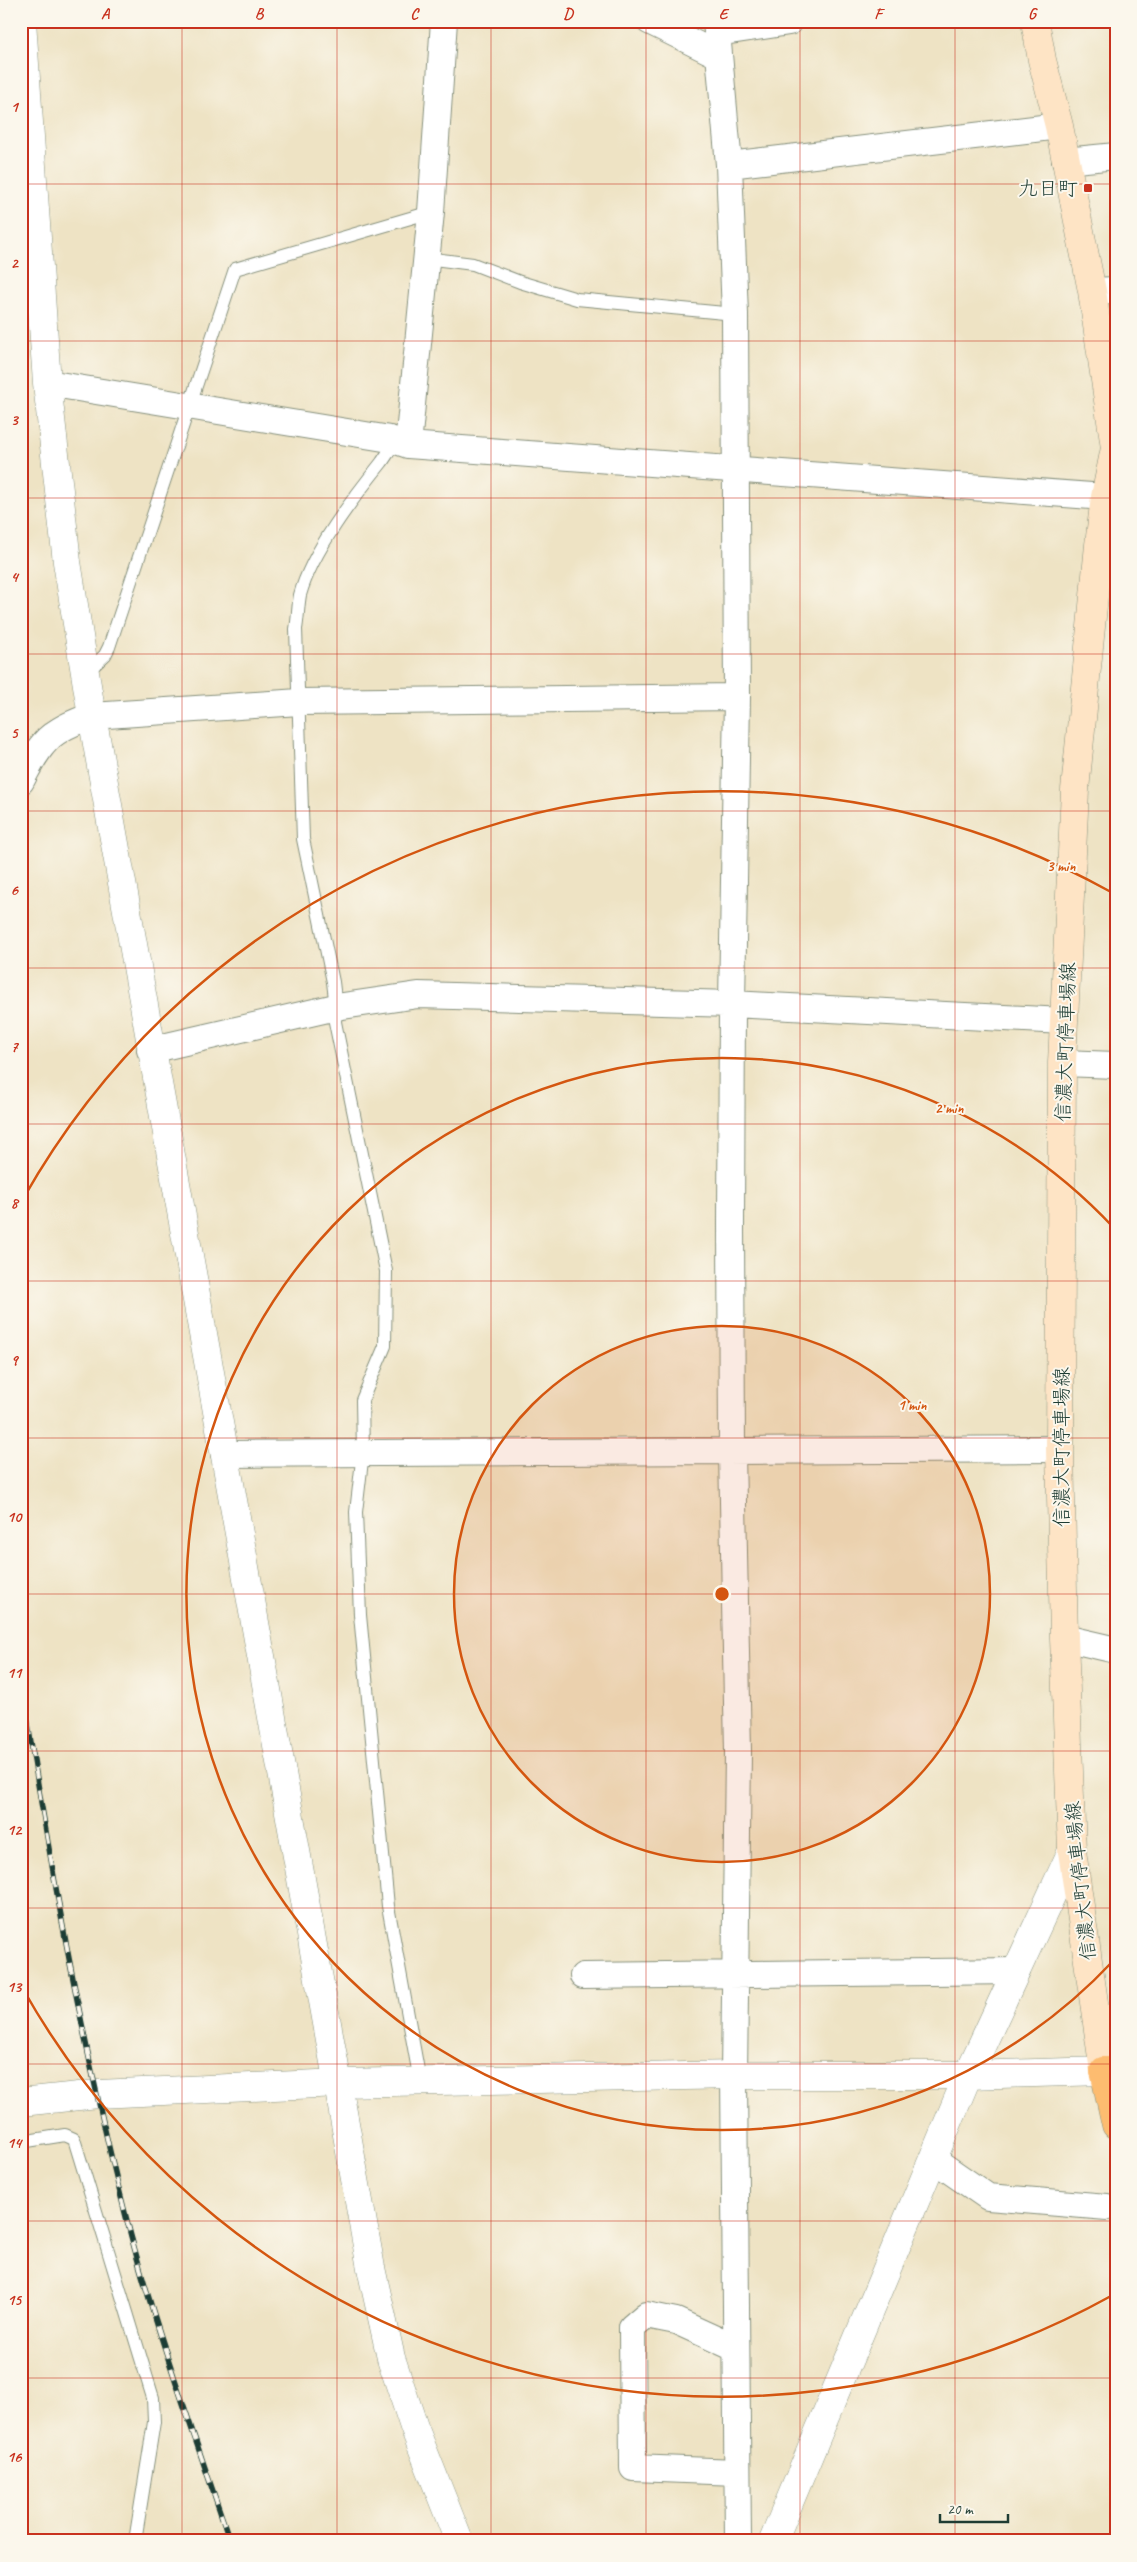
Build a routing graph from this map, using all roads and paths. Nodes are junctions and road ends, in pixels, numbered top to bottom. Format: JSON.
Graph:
{"nodes":[{"id":1,"x":22,"y":21,"type":"edge"},
{"id":2,"x":444,"y":21,"type":"edge"},
{"id":3,"x":650,"y":21,"type":"edge"},
{"id":4,"x":1035,"y":21,"type":"edge"},
{"id":5,"x":789,"y":22,"type":"edge"},
{"id":6,"x":717,"y":36,"type":"edge"},
{"id":7,"x":1059,"y":126,"type":"junction"},
{"id":8,"x":1116,"y":156,"type":"edge"},
{"id":9,"x":1065,"y":161,"type":"junction"},
{"id":10,"x":729,"y":165,"type":"junction"},
{"id":11,"x":431,"y":212,"type":"junction"},
{"id":12,"x":426,"y":258,"type":"junction"},
{"id":13,"x":1104,"y":290,"type":"edge"},
{"id":14,"x":735,"y":314,"type":"junction"},
{"id":15,"x":47,"y":383,"type":"junction"},
{"id":16,"x":189,"y":407,"type":"junction"},
{"id":17,"x":399,"y":442,"type":"junction"},
{"id":18,"x":1116,"y":448,"type":"edge"},
{"id":19,"x":735,"y":469,"type":"junction"},
{"id":20,"x":1105,"y":497,"type":"junction"},
{"id":21,"x":1107,"y":552,"type":"edge"},
{"id":22,"x":86,"y":674,"type":"junction"},
{"id":23,"x":736,"y":697,"type":"junction"},
{"id":24,"x":299,"y":702,"type":"junction"},
{"id":25,"x":92,"y":716,"type":"junction"},
{"id":26,"x":21,"y":781,"type":"edge"},
{"id":27,"x":732,"y":1004,"type":"junction"},
{"id":28,"x":336,"y":1007,"type":"junction"},
{"id":29,"x":1064,"y":1021,"type":"junction"},
{"id":30,"x":150,"y":1050,"type":"junction"},
{"id":31,"x":1062,"y":1063,"type":"junction"},
{"id":32,"x":1116,"y":1065,"type":"edge"},
{"id":33,"x":1060,"y":1450,"type":"junction"},
{"id":34,"x":363,"y":1452,"type":"junction"},
{"id":35,"x":732,"y":1452,"type":"junction"},
{"id":36,"x":224,"y":1454,"type":"junction"},
{"id":37,"x":1064,"y":1638,"type":"junction"},
{"id":38,"x":1116,"y":1650,"type":"edge"},
{"id":39,"x":1072,"y":1851,"type":"junction"},
{"id":40,"x":1016,"y":1971,"type":"junction"},
{"id":41,"x":736,"y":1973,"type":"junction"},
{"id":42,"x":584,"y":1976,"type":"dead end"},
{"id":43,"x":1110,"y":2071,"type":"edge"},
{"id":44,"x":734,"y":2075,"type":"junction"},
{"id":45,"x":968,"y":2075,"type":"junction"},
{"id":46,"x":420,"y":2082,"type":"junction"},
{"id":47,"x":339,"y":2083,"type":"junction"},
{"id":48,"x":21,"y":2102,"type":"edge"},
{"id":49,"x":1116,"y":2125,"type":"edge"},
{"id":50,"x":21,"y":2142,"type":"edge"},
{"id":51,"x":932,"y":2159,"type":"junction"},
{"id":52,"x":1107,"y":2207,"type":"dead end"},
{"id":53,"x":735,"y":2348,"type":"junction"},
{"id":54,"x":738,"y":2472,"type":"junction"},
{"id":55,"x":135,"y":2541,"type":"edge"},
{"id":56,"x":459,"y":2541,"type":"edge"},
{"id":57,"x":738,"y":2541,"type":"edge"},
{"id":58,"x":773,"y":2541,"type":"edge"}],
"edges":[{"from":1,"to":15,"type":"street"},
{"from":2,"to":11,"type":"street"},
{"from":3,"to":6,"type":"street"},
{"from":4,"to":7,"type":"main road","name":"信濃大町停車場線"},
{"from":5,"to":6,"type":"street"},
{"from":6,"to":10,"type":"street"},
{"from":7,"to":9,"type":"main road","name":"信濃大町停車場線"},
{"from":7,"to":10,"type":"street"},
{"from":8,"to":9,"type":"street"},
{"from":9,"to":13,"type":"main road","name":"信濃大町停車場線"},
{"from":10,"to":14,"type":"street"},
{"from":11,"to":12,"type":"street"},
{"from":11,"to":16,"type":"lane"},
{"from":12,"to":14,"type":"lane"},
{"from":12,"to":17,"type":"street"},
{"from":13,"to":18,"type":"main road","name":"信濃大町停車場線"},
{"from":14,"to":19,"type":"street"},
{"from":15,"to":16,"type":"street"},
{"from":15,"to":22,"type":"street"},
{"from":16,"to":17,"type":"street"},
{"from":16,"to":22,"type":"lane"},
{"from":17,"to":19,"type":"street"},
{"from":17,"to":24,"type":"lane"},
{"from":18,"to":20,"type":"main road","name":"信濃大町停車場線"},
{"from":19,"to":20,"type":"street"},
{"from":19,"to":23,"type":"street"},
{"from":20,"to":21,"type":"main road","name":"信濃大町停車場線"},
{"from":21,"to":29,"type":"main road","name":"信濃大町停車場線"},
{"from":22,"to":25,"type":"street"},
{"from":23,"to":24,"type":"street"},
{"from":23,"to":27,"type":"street"},
{"from":24,"to":25,"type":"street"},
{"from":24,"to":28,"type":"lane"},
{"from":25,"to":26,"type":"street"},
{"from":25,"to":30,"type":"street"},
{"from":27,"to":28,"type":"street"},
{"from":27,"to":29,"type":"street"},
{"from":27,"to":35,"type":"street"},
{"from":28,"to":30,"type":"street"},
{"from":28,"to":34,"type":"lane"},
{"from":29,"to":31,"type":"main road","name":"信濃大町停車場線"},
{"from":30,"to":36,"type":"street"},
{"from":31,"to":32,"type":"street"},
{"from":31,"to":33,"type":"main road","name":"信濃大町停車場線"},
{"from":33,"to":35,"type":"street"},
{"from":33,"to":37,"type":"main road","name":"信濃大町停車場線"},
{"from":34,"to":35,"type":"street"},
{"from":34,"to":36,"type":"street"},
{"from":34,"to":46,"type":"lane"},
{"from":35,"to":41,"type":"street"},
{"from":36,"to":47,"type":"street"},
{"from":37,"to":38,"type":"street"},
{"from":37,"to":39,"type":"main road","name":"信濃大町停車場線"},
{"from":39,"to":40,"type":"street"},
{"from":39,"to":43,"type":"main road","name":"信濃大町停車場線"},
{"from":40,"to":41,"type":"street"},
{"from":40,"to":45,"type":"street"},
{"from":41,"to":42,"type":"street"},
{"from":41,"to":44,"type":"street"},
{"from":43,"to":45,"type":"street"},
{"from":43,"to":49,"type":"main road"},
{"from":44,"to":45,"type":"street"},
{"from":44,"to":46,"type":"street"},
{"from":44,"to":53,"type":"street"},
{"from":45,"to":51,"type":"street"},
{"from":46,"to":47,"type":"street"},
{"from":47,"to":48,"type":"street"},
{"from":47,"to":56,"type":"street"},
{"from":50,"to":55,"type":"lane"},
{"from":51,"to":52,"type":"street"},
{"from":51,"to":58,"type":"street"},
{"from":53,"to":54,"type":"street"},
{"from":53,"to":54,"type":"street"},
{"from":54,"to":57,"type":"street"}]}
